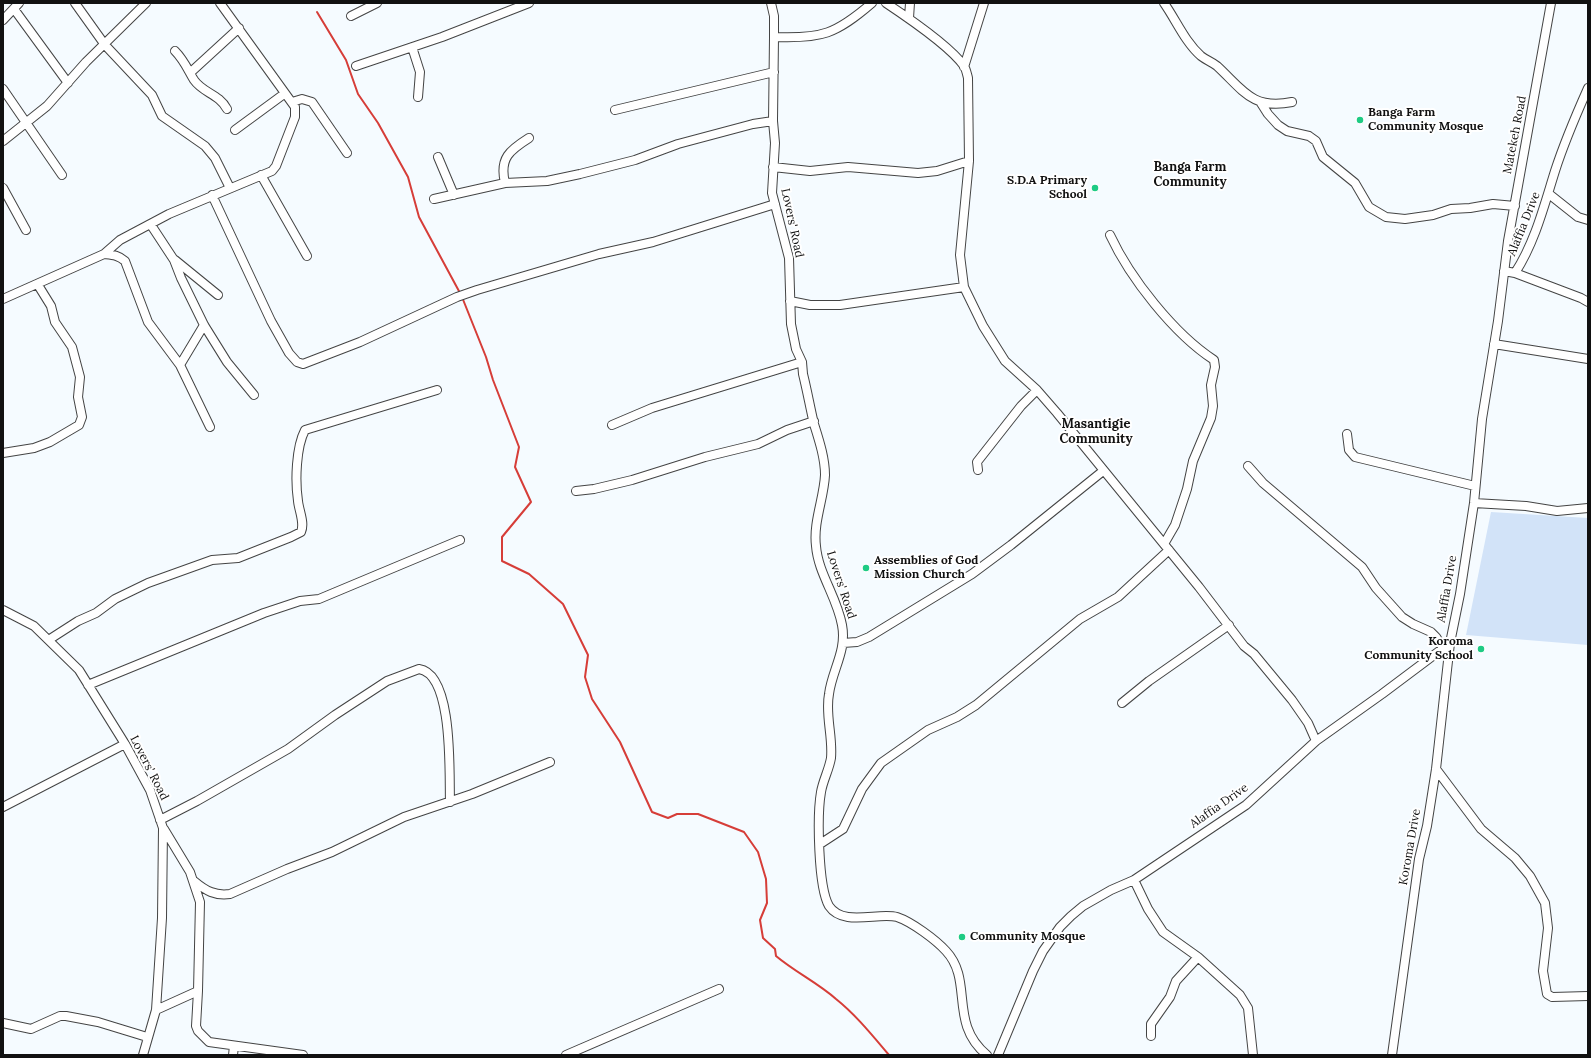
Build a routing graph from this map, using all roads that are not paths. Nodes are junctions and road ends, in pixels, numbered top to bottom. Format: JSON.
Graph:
{"nodes":[{"id":1,"x":75,"y":3,"type":"edge"},
{"id":2,"x":220,"y":3,"type":"edge"},
{"id":3,"x":377,"y":3,"type":"edge"},
{"id":4,"x":529,"y":3,"type":"edge"},
{"id":5,"x":771,"y":3,"type":"edge"},
{"id":6,"x":872,"y":3,"type":"edge"},
{"id":7,"x":886,"y":3,"type":"edge"},
{"id":8,"x":910,"y":3,"type":"edge"},
{"id":9,"x":984,"y":3,"type":"edge"},
{"id":10,"x":1164,"y":3,"type":"edge"},
{"id":11,"x":1551,"y":3,"type":"edge"},
{"id":12,"x":144,"y":4,"type":"edge"},
{"id":13,"x":17,"y":6,"type":"edge"},
{"id":14,"x":351,"y":16,"type":"dead end"},
{"id":15,"x":909,"y":18,"type":"junction"},
{"id":16,"x":3,"y":20,"type":"edge"},
{"id":17,"x":239,"y":28,"type":"junction"},
{"id":18,"x":774,"y":37,"type":"junction"},
{"id":19,"x":105,"y":45,"type":"junction"},
{"id":20,"x":412,"y":47,"type":"junction"},
{"id":21,"x":175,"y":51,"type":"dead end"},
{"id":22,"x":356,"y":66,"type":"dead end"},
{"id":23,"x":964,"y":67,"type":"junction"},
{"id":24,"x":191,"y":72,"type":"junction"},
{"id":25,"x":774,"y":72,"type":"junction"},
{"id":26,"x":68,"y":83,"type":"junction"},
{"id":27,"x":1588,"y":88,"type":"edge"},
{"id":28,"x":3,"y":89,"type":"edge"},
{"id":29,"x":284,"y":94,"type":"junction"},
{"id":30,"x":418,"y":97,"type":"dead end"},
{"id":31,"x":292,"y":102,"type":"junction"},
{"id":32,"x":1292,"y":102,"type":"dead end"},
{"id":33,"x":1261,"y":103,"type":"junction"},
{"id":34,"x":227,"y":109,"type":"dead end"},
{"id":35,"x":615,"y":110,"type":"dead end"},
{"id":36,"x":773,"y":121,"type":"junction"},
{"id":37,"x":26,"y":124,"type":"junction"},
{"id":38,"x":235,"y":130,"type":"dead end"},
{"id":39,"x":529,"y":138,"type":"dead end"},
{"id":40,"x":3,"y":141,"type":"edge"},
{"id":41,"x":347,"y":153,"type":"dead end"},
{"id":42,"x":438,"y":157,"type":"dead end"},
{"id":43,"x":969,"y":161,"type":"junction"},
{"id":44,"x":773,"y":167,"type":"junction"},
{"id":45,"x":62,"y":175,"type":"dead end"},
{"id":46,"x":261,"y":175,"type":"junction"},
{"id":47,"x":505,"y":183,"type":"junction"},
{"id":48,"x":3,"y":188,"type":"edge"},
{"id":49,"x":230,"y":188,"type":"junction"},
{"id":50,"x":1549,"y":194,"type":"junction"},
{"id":51,"x":212,"y":195,"type":"junction"},
{"id":52,"x":454,"y":195,"type":"junction"},
{"id":53,"x":434,"y":199,"type":"dead end"},
{"id":54,"x":775,"y":204,"type":"junction"},
{"id":55,"x":1515,"y":206,"type":"junction"},
{"id":56,"x":1588,"y":220,"type":"edge"},
{"id":57,"x":151,"y":225,"type":"junction"},
{"id":58,"x":26,"y":230,"type":"dead end"},
{"id":59,"x":1110,"y":235,"type":"dead end"},
{"id":60,"x":104,"y":254,"type":"junction"},
{"id":61,"x":307,"y":256,"type":"dead end"},
{"id":62,"x":174,"y":260,"type":"junction"},
{"id":63,"x":1504,"y":271,"type":"junction"},
{"id":64,"x":1515,"y":273,"type":"junction"},
{"id":65,"x":38,"y":285,"type":"junction"},
{"id":66,"x":964,"y":287,"type":"junction"},
{"id":67,"x":218,"y":295,"type":"dead end"},
{"id":68,"x":3,"y":299,"type":"edge"},
{"id":69,"x":790,"y":301,"type":"junction"},
{"id":70,"x":1588,"y":302,"type":"edge"},
{"id":71,"x":204,"y":325,"type":"junction"},
{"id":72,"x":1494,"y":344,"type":"junction"},
{"id":73,"x":1588,"y":360,"type":"edge"},
{"id":74,"x":802,"y":362,"type":"junction"},
{"id":75,"x":180,"y":365,"type":"junction"},
{"id":76,"x":437,"y":390,"type":"dead end"},
{"id":77,"x":1037,"y":390,"type":"junction"},
{"id":78,"x":254,"y":395,"type":"dead end"},
{"id":79,"x":814,"y":422,"type":"junction"},
{"id":80,"x":612,"y":425,"type":"dead end"},
{"id":81,"x":210,"y":427,"type":"dead end"},
{"id":82,"x":1347,"y":434,"type":"dead end"},
{"id":83,"x":3,"y":453,"type":"edge"},
{"id":84,"x":1248,"y":466,"type":"dead end"},
{"id":85,"x":978,"y":470,"type":"dead end"},
{"id":86,"x":1103,"y":471,"type":"junction"},
{"id":87,"x":1475,"y":486,"type":"junction"},
{"id":88,"x":576,"y":491,"type":"dead end"},
{"id":89,"x":1474,"y":503,"type":"junction"},
{"id":90,"x":1588,"y":508,"type":"edge"},
{"id":91,"x":460,"y":540,"type":"dead end"},
{"id":92,"x":1166,"y":547,"type":"junction"},
{"id":93,"x":3,"y":610,"type":"edge"},
{"id":94,"x":1229,"y":625,"type":"junction"},
{"id":95,"x":50,"y":639,"type":"junction"},
{"id":96,"x":843,"y":643,"type":"junction"},
{"id":97,"x":1446,"y":645,"type":"junction"},
{"id":98,"x":88,"y":685,"type":"junction"},
{"id":99,"x":1122,"y":703,"type":"dead end"},
{"id":100,"x":1316,"y":741,"type":"junction"},
{"id":101,"x":125,"y":744,"type":"junction"},
{"id":102,"x":550,"y":762,"type":"dead end"},
{"id":103,"x":1436,"y":769,"type":"junction"},
{"id":104,"x":450,"y":802,"type":"junction"},
{"id":105,"x":3,"y":807,"type":"edge"},
{"id":106,"x":162,"y":824,"type":"junction"},
{"id":107,"x":820,"y":844,"type":"junction"},
{"id":108,"x":1134,"y":880,"type":"junction"},
{"id":109,"x":194,"y":881,"type":"junction"},
{"id":110,"x":1198,"y":957,"type":"junction"},
{"id":111,"x":719,"y":989,"type":"dead end"},
{"id":112,"x":198,"y":991,"type":"junction"},
{"id":113,"x":1588,"y":996,"type":"edge"},
{"id":114,"x":156,"y":1010,"type":"junction"},
{"id":115,"x":3,"y":1023,"type":"edge"},
{"id":116,"x":1151,"y":1036,"type":"dead end"},
{"id":117,"x":147,"y":1037,"type":"junction"},
{"id":118,"x":234,"y":1046,"type":"junction"},
{"id":119,"x":143,"y":1055,"type":"edge"},
{"id":120,"x":233,"y":1055,"type":"edge"},
{"id":121,"x":303,"y":1055,"type":"edge"},
{"id":122,"x":566,"y":1055,"type":"edge"},
{"id":123,"x":987,"y":1055,"type":"edge"},
{"id":124,"x":998,"y":1055,"type":"edge"},
{"id":125,"x":1253,"y":1055,"type":"edge"},
{"id":126,"x":1392,"y":1055,"type":"edge"}],
"edges":[{"from":1,"to":19,"type":"street"},
{"from":2,"to":17,"type":"street"},
{"from":3,"to":14,"type":"street"},
{"from":4,"to":20,"type":"street"},
{"from":5,"to":18,"type":"street","name":"Lovers' Road"},
{"from":6,"to":18,"type":"street"},
{"from":7,"to":15,"type":"street"},
{"from":8,"to":15,"type":"street"},
{"from":9,"to":23,"type":"street"},
{"from":10,"to":33,"type":"street"},
{"from":11,"to":55,"type":"street","name":"Matekeh Road"},
{"from":12,"to":19,"type":"street"},
{"from":13,"to":16,"type":"street"},
{"from":13,"to":26,"type":"street"},
{"from":15,"to":23,"type":"street"},
{"from":17,"to":24,"type":"street"},
{"from":17,"to":29,"type":"street"},
{"from":18,"to":25,"type":"street","name":"Lovers' Road"},
{"from":19,"to":26,"type":"street"},
{"from":19,"to":49,"type":"street"},
{"from":20,"to":22,"type":"street"},
{"from":20,"to":30,"type":"street"},
{"from":21,"to":24,"type":"street"},
{"from":23,"to":43,"type":"street"},
{"from":24,"to":34,"type":"street"},
{"from":25,"to":35,"type":"street"},
{"from":25,"to":36,"type":"street","name":"Lovers' Road"},
{"from":26,"to":37,"type":"street"},
{"from":27,"to":50,"type":"street","name":"Alaffia Drive"},
{"from":28,"to":37,"type":"street"},
{"from":29,"to":31,"type":"street"},
{"from":29,"to":38,"type":"street"},
{"from":31,"to":41,"type":"street"},
{"from":31,"to":46,"type":"street"},
{"from":32,"to":33,"type":"street"},
{"from":33,"to":55,"type":"street"},
{"from":36,"to":44,"type":"street","name":"Lovers' Road"},
{"from":36,"to":47,"type":"street"},
{"from":37,"to":40,"type":"street"},
{"from":37,"to":45,"type":"street"},
{"from":39,"to":47,"type":"street"},
{"from":42,"to":52,"type":"street"},
{"from":43,"to":44,"type":"street"},
{"from":43,"to":66,"type":"street"},
{"from":44,"to":54,"type":"street","name":"Lovers' Road"},
{"from":46,"to":49,"type":"street"},
{"from":46,"to":61,"type":"street"},
{"from":47,"to":52,"type":"street"},
{"from":48,"to":58,"type":"street"},
{"from":49,"to":51,"type":"street"},
{"from":50,"to":56,"type":"street"},
{"from":50,"to":64,"type":"street","name":"Alaffia Drive"},
{"from":51,"to":54,"type":"street"},
{"from":51,"to":57,"type":"street"},
{"from":52,"to":53,"type":"street"},
{"from":54,"to":69,"type":"street","name":"Lovers' Road"},
{"from":55,"to":63,"type":"street","name":"Matekeh Road"},
{"from":57,"to":60,"type":"street"},
{"from":57,"to":62,"type":"street"},
{"from":59,"to":92,"type":"street"},
{"from":60,"to":65,"type":"street"},
{"from":60,"to":75,"type":"street"},
{"from":62,"to":67,"type":"street"},
{"from":62,"to":71,"type":"street"},
{"from":63,"to":64,"type":"street","name":"Alaffia Drive"},
{"from":63,"to":72,"type":"street","name":"Alaffia Drive"},
{"from":64,"to":70,"type":"street"},
{"from":65,"to":68,"type":"street"},
{"from":65,"to":83,"type":"street"},
{"from":66,"to":69,"type":"street"},
{"from":66,"to":77,"type":"street"},
{"from":69,"to":74,"type":"street","name":"Lovers' Road"},
{"from":71,"to":75,"type":"street"},
{"from":71,"to":78,"type":"street"},
{"from":72,"to":73,"type":"street"},
{"from":72,"to":87,"type":"street","name":"Alaffia Drive"},
{"from":74,"to":79,"type":"street","name":"Lovers' Road"},
{"from":74,"to":80,"type":"street"},
{"from":75,"to":81,"type":"street"},
{"from":76,"to":95,"type":"street"},
{"from":77,"to":85,"type":"street"},
{"from":77,"to":86,"type":"street"},
{"from":79,"to":88,"type":"street"},
{"from":79,"to":96,"type":"street","name":"Lovers' Road"},
{"from":82,"to":87,"type":"street"},
{"from":84,"to":97,"type":"street"},
{"from":86,"to":92,"type":"street"},
{"from":86,"to":96,"type":"street"},
{"from":87,"to":89,"type":"street","name":"Alaffia Drive"},
{"from":89,"to":90,"type":"street"},
{"from":89,"to":97,"type":"street","name":"Alaffia Drive"},
{"from":91,"to":98,"type":"street"},
{"from":92,"to":94,"type":"street"},
{"from":92,"to":107,"type":"street"},
{"from":93,"to":95,"type":"street","name":"Lovers' Road"},
{"from":94,"to":99,"type":"street"},
{"from":94,"to":100,"type":"street"},
{"from":95,"to":98,"type":"street","name":"Lovers' Road"},
{"from":96,"to":107,"type":"street","name":"Lovers' Road"},
{"from":97,"to":100,"type":"street","name":"Alaffia Drive"},
{"from":97,"to":103,"type":"street","name":"Koroma Drive"},
{"from":98,"to":101,"type":"street","name":"Lovers' Road"},
{"from":100,"to":108,"type":"street","name":"Alaffia Drive"},
{"from":101,"to":105,"type":"street"},
{"from":101,"to":106,"type":"street","name":"Lovers' Road"},
{"from":102,"to":104,"type":"street"},
{"from":103,"to":113,"type":"street"},
{"from":103,"to":126,"type":"street","name":"Koroma Drive"},
{"from":104,"to":106,"type":"street"},
{"from":104,"to":109,"type":"street"},
{"from":106,"to":109,"type":"street"},
{"from":106,"to":114,"type":"street","name":"Lovers' Road"},
{"from":107,"to":123,"type":"street","name":"Lovers' Road"},
{"from":108,"to":110,"type":"street"},
{"from":108,"to":124,"type":"street","name":"Alaffia Drive"},
{"from":109,"to":112,"type":"street"},
{"from":110,"to":116,"type":"street"},
{"from":110,"to":125,"type":"street"},
{"from":111,"to":122,"type":"street"},
{"from":112,"to":114,"type":"street"},
{"from":112,"to":118,"type":"street"},
{"from":114,"to":117,"type":"street","name":"Lovers' Road"},
{"from":115,"to":117,"type":"street"},
{"from":117,"to":119,"type":"street","name":"Lovers' Road"},
{"from":118,"to":120,"type":"street"},
{"from":118,"to":121,"type":"street"}]}
